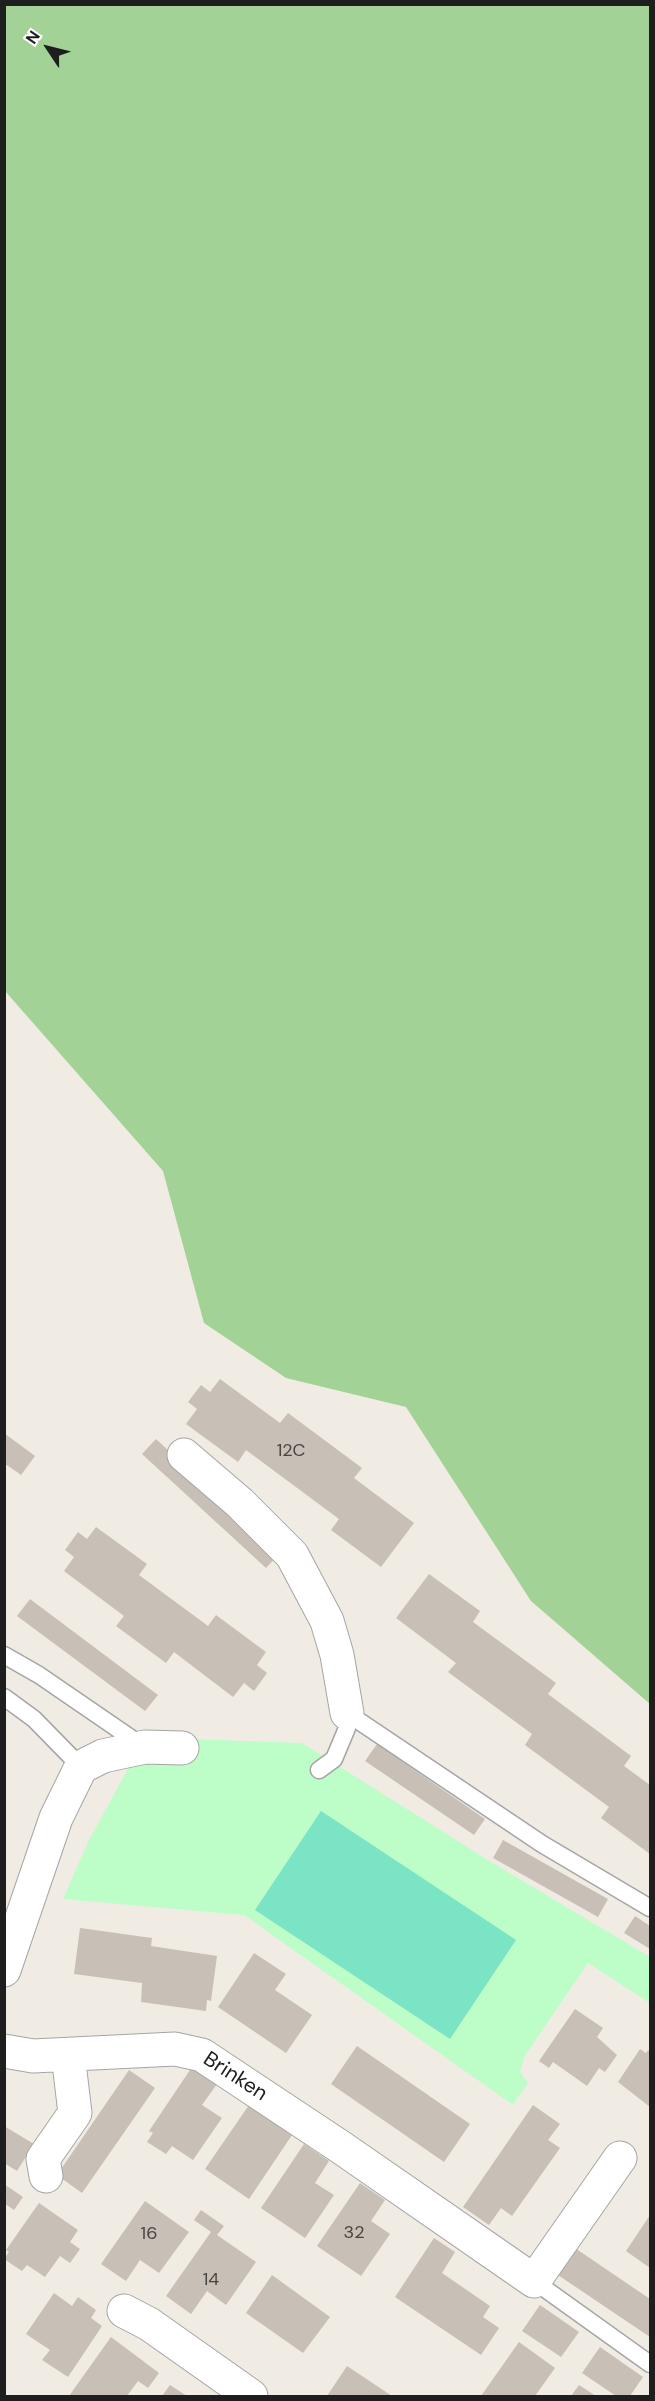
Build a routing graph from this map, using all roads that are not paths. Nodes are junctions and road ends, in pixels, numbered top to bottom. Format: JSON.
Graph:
{"nodes":[{"id":1,"x":184,"y":1455,"type":"dead end"},
{"id":2,"x":4,"y":1655,"type":"edge"},
{"id":3,"x":4,"y":1697,"type":"edge"},
{"id":4,"x":347,"y":1713,"type":"junction"},
{"id":5,"x":145,"y":1747,"type":"junction"},
{"id":6,"x":182,"y":1748,"type":"dead end"},
{"id":7,"x":81,"y":1767,"type":"junction"},
{"id":8,"x":319,"y":1770,"type":"dead end"},
{"id":9,"x":651,"y":1908,"type":"edge"},
{"id":10,"x":4,"y":1970,"type":"edge"},
{"id":11,"x":4,"y":2051,"type":"edge"},
{"id":12,"x":68,"y":2055,"type":"junction"},
{"id":13,"x":620,"y":2158,"type":"dead end"},
{"id":14,"x":46,"y":2176,"type":"dead end"},
{"id":15,"x":534,"y":2281,"type":"junction"},
{"id":16,"x":124,"y":2311,"type":"dead end"},
{"id":17,"x":651,"y":2364,"type":"edge"},
{"id":18,"x":251,"y":2397,"type":"edge"}],
"edges":[{"from":1,"to":4,"type":"street"},
{"from":2,"to":5,"type":"lane"},
{"from":3,"to":7,"type":"lane"},
{"from":4,"to":8,"type":"lane"},
{"from":4,"to":9,"type":"lane"},
{"from":5,"to":6,"type":"street"},
{"from":5,"to":7,"type":"street"},
{"from":7,"to":10,"type":"street"},
{"from":11,"to":12,"type":"street","name":"Brinken"},
{"from":12,"to":14,"type":"street"},
{"from":12,"to":15,"type":"street","name":"Brinken"},
{"from":13,"to":15,"type":"street"},
{"from":15,"to":17,"type":"lane"},
{"from":16,"to":18,"type":"street"}]}
